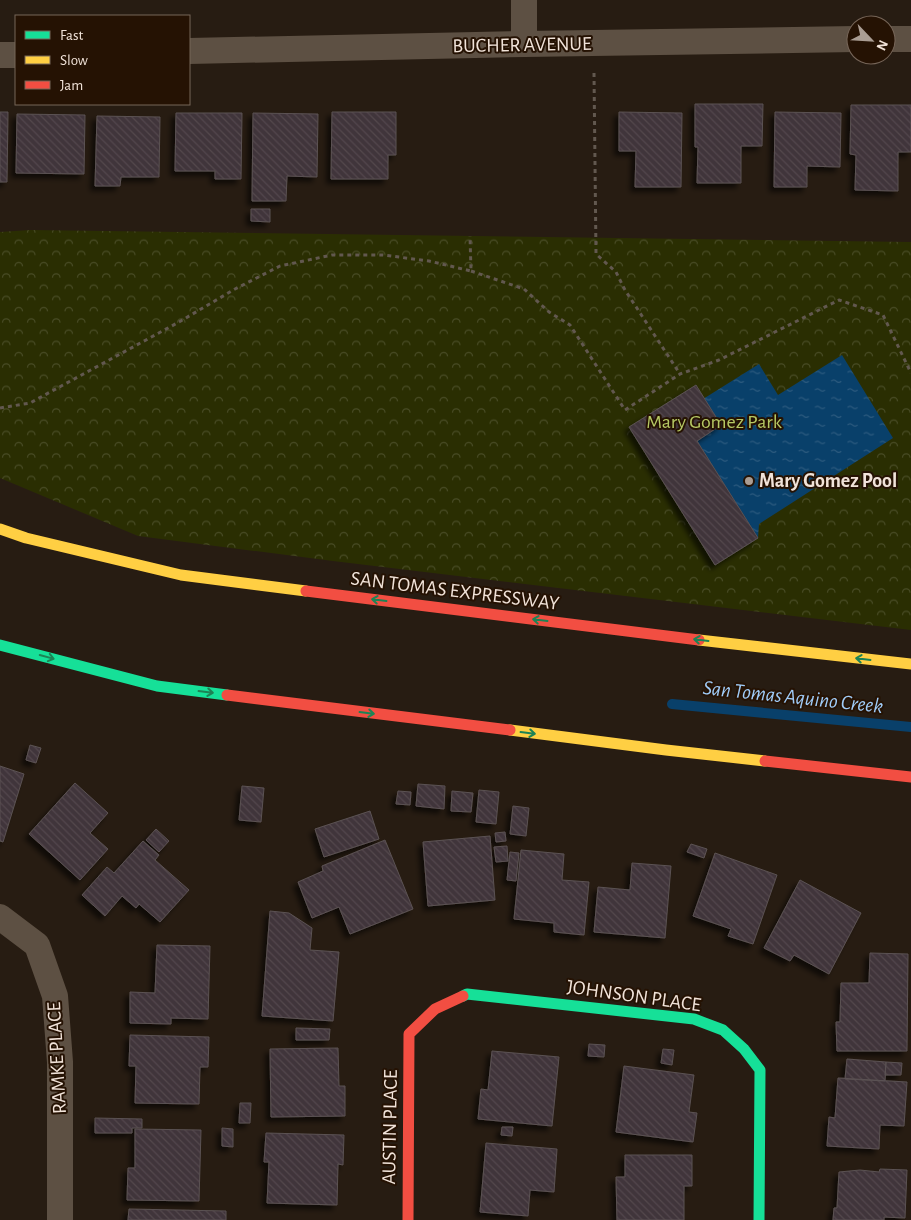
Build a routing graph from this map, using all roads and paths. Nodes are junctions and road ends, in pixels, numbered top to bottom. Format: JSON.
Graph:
{"nodes":[{"id":1,"x":524,"y":0,"type":"edge"},
{"id":2,"x":911,"y":38,"type":"edge"},
{"id":3,"x":846,"y":39,"type":"edge"},
{"id":4,"x":896,"y":39,"type":"edge"},
{"id":5,"x":524,"y":44,"type":"junction"},
{"id":6,"x":190,"y":52,"type":"edge"},
{"id":7,"x":0,"y":55,"type":"edge"},
{"id":8,"x":15,"y":55,"type":"edge"},
{"id":9,"x":594,"y":71,"type":"dead end"},
{"id":10,"x":470,"y":236,"type":"dead end"},
{"id":11,"x":471,"y":271,"type":"junction"},
{"id":12,"x":911,"y":373,"type":"edge"},
{"id":13,"x":680,"y":374,"type":"junction"},
{"id":14,"x":0,"y":408,"type":"edge"},
{"id":15,"x":0,"y":525,"type":"edge"},
{"id":16,"x":0,"y":529,"type":"edge"},
{"id":17,"x":26,"y":538,"type":"junction"},
{"id":18,"x":0,"y":645,"type":"edge"},
{"id":19,"x":911,"y":664,"type":"edge"},
{"id":20,"x":39,"y":667,"type":"dead end"},
{"id":21,"x":157,"y":686,"type":"junction"},
{"id":22,"x":911,"y":777,"type":"edge"},
{"id":23,"x":0,"y":916,"type":"edge"},
{"id":24,"x":409,"y":1034,"type":"joint"},
{"id":25,"x":60,"y":1220,"type":"edge"},
{"id":26,"x":408,"y":1220,"type":"edge"},
{"id":27,"x":759,"y":1220,"type":"edge"}],
"edges":[{"from":1,"to":5,"type":"street"},
{"from":2,"to":4,"type":"street"},
{"from":3,"to":5,"type":"street","name":"BUCHER AVENUE"},
{"from":5,"to":6,"type":"street","name":"BUCHER AVENUE"},
{"from":7,"to":8,"type":"street"},
{"from":9,"to":13,"type":"path"},
{"from":10,"to":11,"type":"path"},
{"from":11,"to":13,"type":"path"},
{"from":11,"to":14,"type":"path"},
{"from":12,"to":13,"type":"path"},
{"from":15,"to":17,"type":"main road"},
{"from":16,"to":17,"type":"main road","name":"SAN TOMAS EXPRESSWAY"},
{"from":19,"to":17,"type":"main road","name":"SAN TOMAS EXPRESSWAY","one_way":true},
{"from":18,"to":21,"type":"main road","one_way":true},
{"from":20,"to":21,"type":"main road"},
{"from":21,"to":22,"type":"main road","one_way":true},
{"from":23,"to":25,"type":"street","name":"RAMKE PLACE"},
{"from":24,"to":26,"type":"main road","name":"AUSTIN PLACE"},
{"from":24,"to":27,"type":"main road","name":"JOHNSON PLACE"}]}
